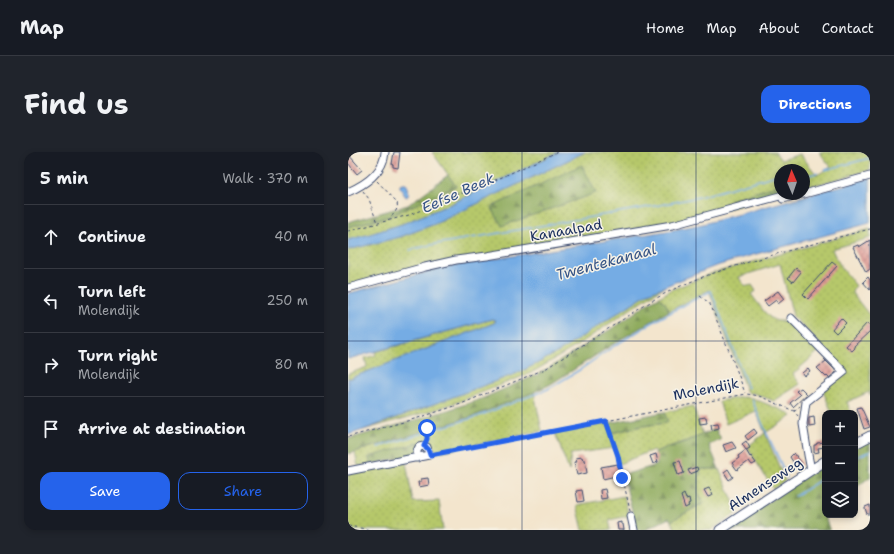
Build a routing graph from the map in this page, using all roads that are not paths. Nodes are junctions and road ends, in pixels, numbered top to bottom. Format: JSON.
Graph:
{"nodes":[{"id":1,"x":385,"y":152,"type":"edge"},
{"id":2,"x":870,"y":172,"type":"edge"},
{"id":3,"x":870,"y":176,"type":"edge"},
{"id":4,"x":810,"y":187,"type":"edge"},
{"id":5,"x":348,"y":192,"type":"edge"},
{"id":6,"x":810,"y":192,"type":"edge"},
{"id":7,"x":774,"y":198,"type":"edge"},
{"id":8,"x":781,"y":200,"type":"edge"},
{"id":9,"x":763,"y":201,"type":"junction"},
{"id":10,"x":348,"y":288,"type":"edge"},
{"id":11,"x":791,"y":318,"type":"dead end"},
{"id":12,"x":870,"y":436,"type":"edge"},
{"id":13,"x":858,"y":442,"type":"edge"},
{"id":14,"x":417,"y":458,"type":"junction"},
{"id":15,"x":822,"y":463,"type":"edge"},
{"id":16,"x":811,"y":470,"type":"junction"},
{"id":17,"x":348,"y":471,"type":"edge"},
{"id":18,"x":631,"y":516,"type":"road end"},
{"id":19,"x":634,"y":530,"type":"edge"},
{"id":20,"x":720,"y":530,"type":"edge"}],
"edges":[{"from":1,"to":5,"type":"street"},
{"from":2,"to":4,"type":"street"},
{"from":3,"to":6,"type":"street"},
{"from":7,"to":9,"type":"street","name":"Kanaalpad"},
{"from":8,"to":9,"type":"street"},
{"from":9,"to":10,"type":"street","name":"Kanaalpad"},
{"from":11,"to":16,"type":"street"},
{"from":12,"to":13,"type":"main road"},
{"from":14,"to":14,"type":"street"},
{"from":14,"to":17,"type":"street"},
{"from":15,"to":16,"type":"main road","name":"Almenseweg"},
{"from":16,"to":20,"type":"main road","name":"Almenseweg"},
{"from":18,"to":19,"type":"street"}]}
